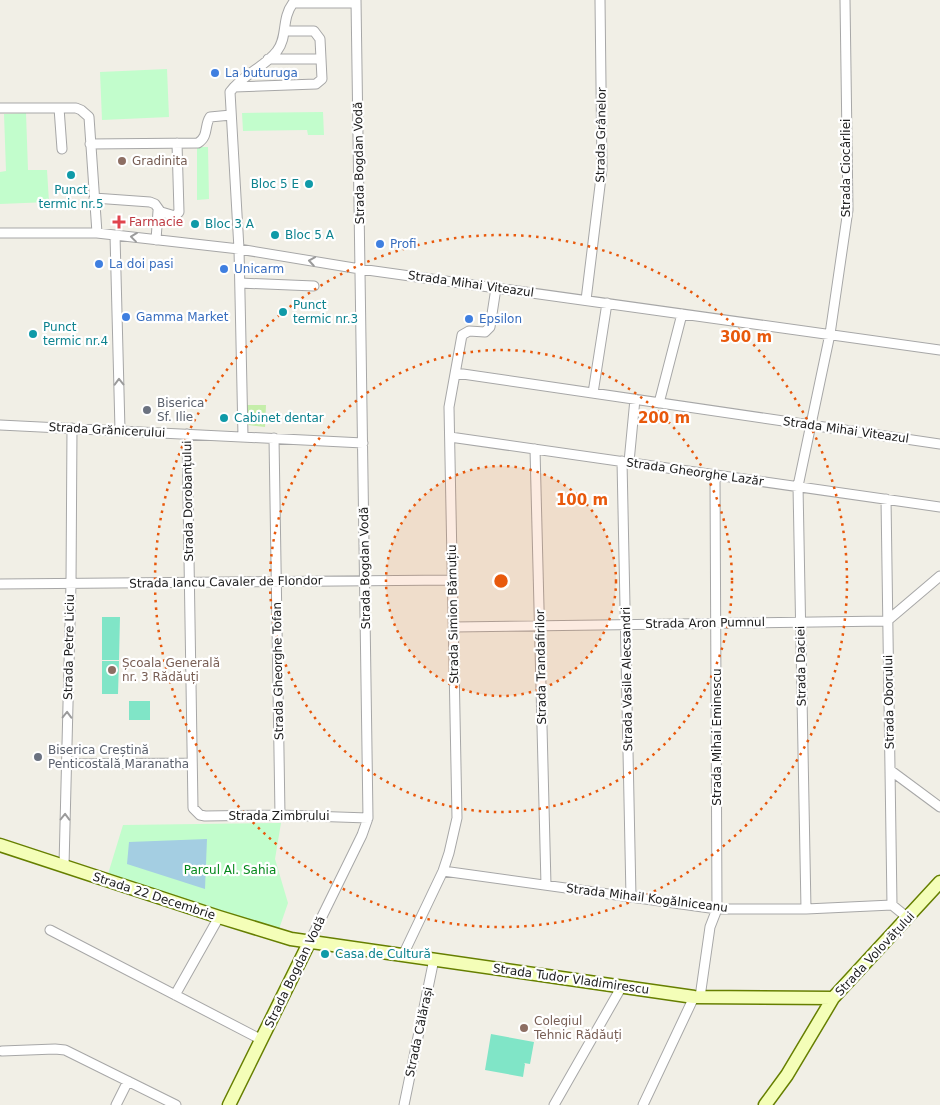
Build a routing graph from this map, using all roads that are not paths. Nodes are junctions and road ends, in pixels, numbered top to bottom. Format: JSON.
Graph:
{"nodes":[{"id":1,"x":600,"y":0,"type":"edge"},
{"id":2,"x":845,"y":0,"type":"edge"},
{"id":3,"x":356,"y":1,"type":"edge"},
{"id":4,"x":285,"y":31,"type":"junction"},
{"id":5,"x":268,"y":59,"type":"junction"},
{"id":6,"x":320,"y":59,"type":"junction"},
{"id":7,"x":234,"y":87,"type":"junction"},
{"id":8,"x":0,"y":108,"type":"edge"},
{"id":9,"x":59,"y":108,"type":"junction"},
{"id":10,"x":231,"y":115,"type":"junction"},
{"id":11,"x":177,"y":142,"type":"junction"},
{"id":12,"x":90,"y":144,"type":"junction"},
{"id":13,"x":62,"y":149,"type":"dead end"},
{"id":14,"x":94,"y":198,"type":"junction"},
{"id":15,"x":158,"y":211,"type":"junction"},
{"id":16,"x":0,"y":233,"type":"edge"},
{"id":17,"x":97,"y":233,"type":"junction"},
{"id":18,"x":115,"y":235,"type":"junction"},
{"id":19,"x":156,"y":240,"type":"junction"},
{"id":20,"x":239,"y":249,"type":"junction"},
{"id":21,"x":360,"y":268,"type":"junction"},
{"id":22,"x":240,"y":284,"type":"junction"},
{"id":23,"x":314,"y":286,"type":"dead end"},
{"id":24,"x":496,"y":288,"type":"junction"},
{"id":25,"x":586,"y":300,"type":"junction"},
{"id":26,"x":607,"y":303,"type":"junction"},
{"id":27,"x":682,"y":314,"type":"junction"},
{"id":28,"x":830,"y":334,"type":"junction"},
{"id":29,"x":940,"y":350,"type":"edge"},
{"id":30,"x":456,"y":373,"type":"junction"},
{"id":31,"x":593,"y":393,"type":"junction"},
{"id":32,"x":635,"y":400,"type":"junction"},
{"id":33,"x":659,"y":403,"type":"junction"},
{"id":34,"x":0,"y":425,"type":"edge"},
{"id":35,"x":812,"y":425,"type":"junction"},
{"id":36,"x":72,"y":428,"type":"junction"},
{"id":37,"x":120,"y":430,"type":"junction"},
{"id":38,"x":187,"y":434,"type":"junction"},
{"id":39,"x":243,"y":436,"type":"junction"},
{"id":40,"x":450,"y":437,"type":"junction"},
{"id":41,"x":274,"y":438,"type":"junction"},
{"id":42,"x":363,"y":442,"type":"junction"},
{"id":43,"x":940,"y":444,"type":"edge"},
{"id":44,"x":535,"y":449,"type":"junction"},
{"id":45,"x":625,"y":462,"type":"junction"},
{"id":46,"x":715,"y":474,"type":"junction"},
{"id":47,"x":798,"y":486,"type":"junction"},
{"id":48,"x":886,"y":499,"type":"junction"},
{"id":49,"x":940,"y":506,"type":"edge"},
{"id":50,"x":940,"y":576,"type":"edge"},
{"id":51,"x":453,"y":580,"type":"junction"},
{"id":52,"x":365,"y":581,"type":"junction"},
{"id":53,"x":190,"y":582,"type":"junction"},
{"id":54,"x":276,"y":582,"type":"junction"},
{"id":55,"x":70,"y":583,"type":"junction"},
{"id":56,"x":0,"y":584,"type":"edge"},
{"id":57,"x":887,"y":621,"type":"junction"},
{"id":58,"x":800,"y":622,"type":"junction"},
{"id":59,"x":717,"y":623,"type":"junction"},
{"id":60,"x":626,"y":624,"type":"junction"},
{"id":61,"x":540,"y":625,"type":"junction"},
{"id":62,"x":454,"y":627,"type":"junction"},
{"id":63,"x":192,"y":763,"type":"junction"},
{"id":64,"x":66,"y":764,"type":"junction"},
{"id":65,"x":890,"y":770,"type":"junction"},
{"id":66,"x":940,"y":807,"type":"edge"},
{"id":67,"x":193,"y":808,"type":"joint"},
{"id":68,"x":280,"y":815,"type":"junction"},
{"id":69,"x":368,"y":818,"type":"junction"},
{"id":70,"x":0,"y":845,"type":"edge"},
{"id":71,"x":64,"y":866,"type":"junction"},
{"id":72,"x":443,"y":871,"type":"junction"},
{"id":73,"x":940,"y":882,"type":"edge"},
{"id":74,"x":546,"y":886,"type":"junction"},
{"id":75,"x":631,"y":897,"type":"junction"},
{"id":76,"x":892,"y":905,"type":"junction"},
{"id":77,"x":717,"y":909,"type":"junction"},
{"id":78,"x":806,"y":909,"type":"junction"},
{"id":79,"x":219,"y":917,"type":"junction"},
{"id":80,"x":908,"y":918,"type":"junction"},
{"id":81,"x":50,"y":930,"type":"dead end"},
{"id":82,"x":310,"y":941,"type":"junction"},
{"id":83,"x":403,"y":955,"type":"junction"},
{"id":84,"x":434,"y":959,"type":"junction"},
{"id":85,"x":622,"y":986,"type":"junction"},
{"id":86,"x":175,"y":995,"type":"junction"},
{"id":87,"x":697,"y":997,"type":"junction"},
{"id":88,"x":833,"y":998,"type":"junction"},
{"id":89,"x":262,"y":1040,"type":"junction"},
{"id":90,"x":2,"y":1051,"type":"dead end"},
{"id":91,"x":128,"y":1081,"type":"junction"},
{"id":92,"x":116,"y":1105,"type":"edge"},
{"id":93,"x":176,"y":1105,"type":"edge"},
{"id":94,"x":229,"y":1105,"type":"edge"},
{"id":95,"x":404,"y":1105,"type":"edge"},
{"id":96,"x":554,"y":1105,"type":"edge"},
{"id":97,"x":643,"y":1105,"type":"edge"},
{"id":98,"x":765,"y":1105,"type":"edge"}],
"edges":[{"from":1,"to":25,"type":"street","name":"Strada Grânelor"},
{"from":2,"to":28,"type":"street","name":"Strada Ciocârliei"},
{"from":3,"to":4,"type":"street"},
{"from":3,"to":21,"type":"street","name":"Strada Bogdan Vodă"},
{"from":4,"to":5,"type":"street"},
{"from":4,"to":6,"type":"street"},
{"from":5,"to":6,"type":"street"},
{"from":5,"to":7,"type":"street"},
{"from":6,"to":7,"type":"street"},
{"from":7,"to":10,"type":"street"},
{"from":8,"to":9,"type":"street"},
{"from":9,"to":12,"type":"street"},
{"from":9,"to":13,"type":"street"},
{"from":10,"to":11,"type":"street"},
{"from":10,"to":20,"type":"street"},
{"from":11,"to":12,"type":"street"},
{"from":11,"to":15,"type":"street"},
{"from":12,"to":14,"type":"street"},
{"from":14,"to":15,"type":"street"},
{"from":14,"to":17,"type":"street"},
{"from":15,"to":19,"type":"street"},
{"from":16,"to":17,"type":"street","name":"Strada Mihai Viteazul"},
{"from":17,"to":18,"type":"street","name":"Strada Mihai Viteazul"},
{"from":19,"to":18,"type":"street","name":"Strada Mihai Viteazul","one_way":true},
{"from":37,"to":18,"type":"street","one_way":true},
{"from":19,"to":20,"type":"street","name":"Strada Mihai Viteazul"},
{"from":21,"to":20,"type":"street","name":"Strada Mihai Viteazul","one_way":true},
{"from":20,"to":22,"type":"street"},
{"from":21,"to":24,"type":"street","name":"Strada Mihai Viteazul"},
{"from":21,"to":42,"type":"street","name":"Strada Bogdan Vodă"},
{"from":22,"to":23,"type":"street"},
{"from":22,"to":39,"type":"street"},
{"from":24,"to":25,"type":"street","name":"Strada Mihai Viteazul"},
{"from":24,"to":30,"type":"street","name":"Strada Simion Bărnuțiu"},
{"from":25,"to":26,"type":"street","name":"Strada Mihai Viteazul"},
{"from":26,"to":27,"type":"street","name":"Strada Mihai Viteazul"},
{"from":26,"to":31,"type":"street"},
{"from":27,"to":28,"type":"street","name":"Strada Mihai Viteazul"},
{"from":27,"to":33,"type":"street"},
{"from":28,"to":29,"type":"street","name":"Strada Mihai Viteazul"},
{"from":28,"to":35,"type":"street","name":"Strada Ciocârliei"},
{"from":30,"to":31,"type":"street","name":"Strada Mihai Viteazul"},
{"from":30,"to":40,"type":"street","name":"Strada Simion Bărnuțiu"},
{"from":31,"to":32,"type":"street","name":"Strada Mihai Viteazul"},
{"from":32,"to":33,"type":"street","name":"Strada Mihai Viteazul"},
{"from":32,"to":45,"type":"street","name":"Strada Vasile Alecsandri"},
{"from":33,"to":35,"type":"street","name":"Strada Mihai Viteazul"},
{"from":34,"to":36,"type":"street","name":"Strada Grănicerului"},
{"from":35,"to":43,"type":"street","name":"Strada Mihai Viteazul"},
{"from":35,"to":47,"type":"street","name":"Strada Daciei"},
{"from":36,"to":37,"type":"street","name":"Strada Grănicerului"},
{"from":36,"to":55,"type":"street","name":"Strada Petre Liciu"},
{"from":37,"to":38,"type":"street","name":"Strada Grănicerului"},
{"from":38,"to":39,"type":"street","name":"Strada Grănicerului"},
{"from":38,"to":53,"type":"street","name":"Strada Dorobanțului"},
{"from":39,"to":41,"type":"street","name":"Strada Grănicerului"},
{"from":40,"to":44,"type":"street","name":"Strada Gheorghe Lazăr"},
{"from":40,"to":51,"type":"street","name":"Strada Simion Bărnuțiu"},
{"from":41,"to":42,"type":"street","name":"Strada Grănicerului"},
{"from":41,"to":54,"type":"street","name":"Strada Gheorghe Tofan"},
{"from":42,"to":52,"type":"street","name":"Strada Bogdan Vodă"},
{"from":44,"to":45,"type":"street","name":"Strada Gheorghe Lazăr"},
{"from":44,"to":61,"type":"street","name":"Strada Trandafirilor"},
{"from":45,"to":46,"type":"street","name":"Strada Gheorghe Lazăr"},
{"from":45,"to":60,"type":"street","name":"Strada Vasile Alecsandri"},
{"from":46,"to":47,"type":"street","name":"Strada Gheorghe Lazăr"},
{"from":46,"to":59,"type":"street","name":"Strada Mihai Eminescu"},
{"from":47,"to":48,"type":"street","name":"Strada Gheorghe Lazăr"},
{"from":47,"to":58,"type":"street","name":"Strada Daciei"},
{"from":48,"to":49,"type":"street","name":"Strada Gheorghe Lazăr"},
{"from":48,"to":57,"type":"street","name":"Strada Oborului"},
{"from":50,"to":57,"type":"street"},
{"from":51,"to":52,"type":"street","name":"Strada Iancu Cavaler de Flondor"},
{"from":51,"to":62,"type":"street","name":"Strada Simion Bărnuțiu"},
{"from":52,"to":54,"type":"street","name":"Strada Iancu Cavaler de Flondor"},
{"from":52,"to":69,"type":"street","name":"Strada Bogdan Vodă"},
{"from":53,"to":54,"type":"street","name":"Strada Iancu Cavaler de Flondor"},
{"from":53,"to":55,"type":"street","name":"Strada Iancu Cavaler de Flondor"},
{"from":53,"to":63,"type":"street","name":"Strada Dorobanțului"},
{"from":54,"to":68,"type":"street","name":"Strada Gheorghe Tofan"},
{"from":55,"to":56,"type":"street","name":"Strada Iancu Cavaler de Flondor"},
{"from":64,"to":55,"type":"street","name":"Strada Petre Liciu","one_way":true},
{"from":57,"to":58,"type":"street","name":"Strada Aron Pumnul"},
{"from":57,"to":65,"type":"street","name":"Strada Oborului"},
{"from":58,"to":59,"type":"street","name":"Strada Aron Pumnul"},
{"from":58,"to":78,"type":"street","name":"Strada Daciei"},
{"from":59,"to":60,"type":"street","name":"Strada Aron Pumnul"},
{"from":59,"to":77,"type":"street","name":"Strada Mihai Eminescu"},
{"from":60,"to":61,"type":"street","name":"Strada Aron Pumnul"},
{"from":60,"to":75,"type":"street","name":"Strada Vasile Alecsandri"},
{"from":61,"to":62,"type":"street","name":"Strada Aron Pumnul"},
{"from":61,"to":74,"type":"street","name":"Strada Trandafirilor"},
{"from":62,"to":72,"type":"street","name":"Strada Simion Bărnuțiu"},
{"from":63,"to":64,"type":"street"},
{"from":63,"to":67,"type":"street","name":"Strada Dorobanțului"},
{"from":71,"to":64,"type":"street","name":"Strada Petre Liciu","one_way":true},
{"from":65,"to":66,"type":"street"},
{"from":65,"to":76,"type":"street","name":"Strada Oborului"},
{"from":67,"to":68,"type":"street","name":"Strada Zimbrului"},
{"from":68,"to":69,"type":"street","name":"Strada Zimbrului"},
{"from":69,"to":82,"type":"street","name":"Strada Bogdan Vodă"},
{"from":70,"to":71,"type":"street","name":"Strada 22 Decembrie"},
{"from":71,"to":79,"type":"street","name":"Strada 22 Decembrie"},
{"from":72,"to":74,"type":"street","name":"Strada Mihail Kogălniceanu"},
{"from":72,"to":83,"type":"street","name":"Strada Simion Bărnuțiu"},
{"from":73,"to":80,"type":"street","name":"Strada Volovățului"},
{"from":74,"to":75,"type":"street","name":"Strada Mihail Kogălniceanu"},
{"from":75,"to":77,"type":"street","name":"Strada Mihail Kogălniceanu"},
{"from":76,"to":78,"type":"street","name":"Strada Mihail Kogălniceanu"},
{"from":76,"to":80,"type":"street"},
{"from":77,"to":78,"type":"street","name":"Strada Mihail Kogălniceanu"},
{"from":77,"to":87,"type":"street","name":"Strada Mihai Eminescu"},
{"from":79,"to":82,"type":"street","name":"Strada 22 Decembrie"},
{"from":79,"to":86,"type":"street"},
{"from":80,"to":88,"type":"street","name":"Strada Volovățului"},
{"from":81,"to":86,"type":"street"},
{"from":82,"to":83,"type":"street","name":"Strada Tudor Vladimirescu"},
{"from":82,"to":89,"type":"street","name":"Strada Bogdan Vodă"},
{"from":83,"to":84,"type":"street","name":"Strada Tudor Vladimirescu"},
{"from":84,"to":85,"type":"street","name":"Strada Tudor Vladimirescu"},
{"from":84,"to":95,"type":"street","name":"Strada Călărași"},
{"from":85,"to":87,"type":"street","name":"Strada Tudor Vladimirescu"},
{"from":85,"to":96,"type":"street"},
{"from":86,"to":89,"type":"street"},
{"from":87,"to":88,"type":"street","name":"Strada Tudor Vladimirescu"},
{"from":87,"to":97,"type":"street","name":"Strada Mihai Eminescu"},
{"from":88,"to":98,"type":"street","name":"Strada Volovățului"},
{"from":89,"to":94,"type":"street","name":"Strada Bogdan Vodă"},
{"from":90,"to":91,"type":"street"},
{"from":91,"to":92,"type":"street"},
{"from":91,"to":93,"type":"street"}]}
